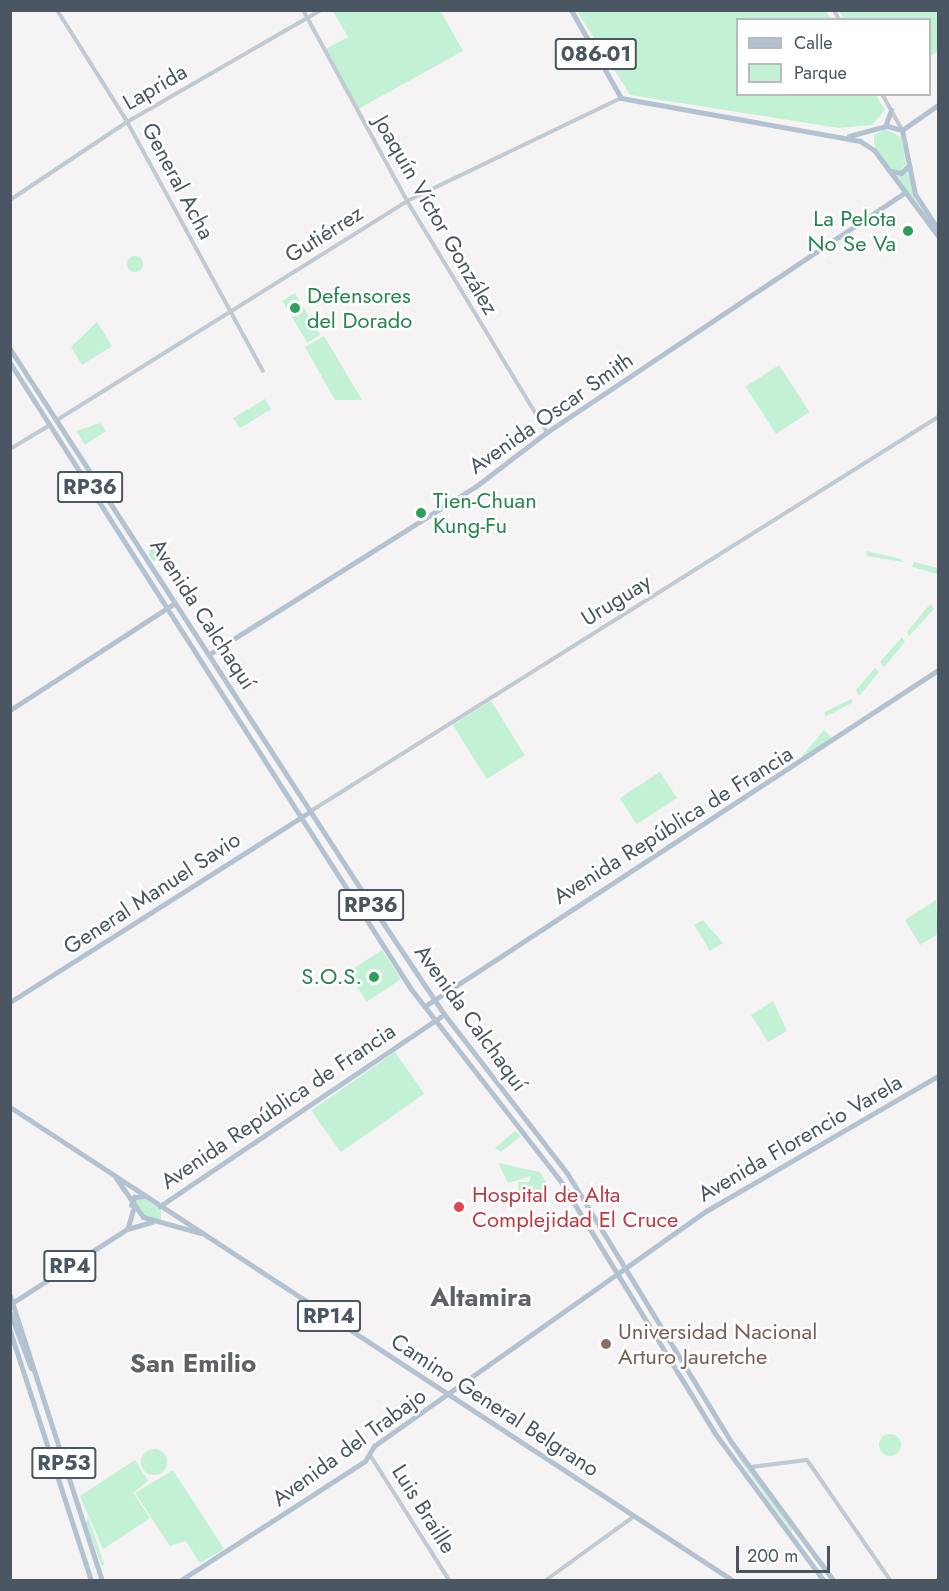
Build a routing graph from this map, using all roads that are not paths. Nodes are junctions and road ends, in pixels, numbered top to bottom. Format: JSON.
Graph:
{"nodes":[{"id":1,"x":57,"y":10,"type":"edge"},
{"id":2,"x":303,"y":10,"type":"edge"},
{"id":3,"x":321,"y":10,"type":"edge"},
{"id":4,"x":571,"y":10,"type":"edge"},
{"id":5,"x":306,"y":18,"type":"junction"},
{"id":6,"x":883,"y":96,"type":"edge"},
{"id":7,"x":621,"y":98,"type":"junction"},
{"id":8,"x":939,"y":105,"type":"edge"},
{"id":9,"x":891,"y":110,"type":"junction"},
{"id":10,"x":127,"y":122,"type":"junction"},
{"id":11,"x":882,"y":127,"type":"junction"},
{"id":12,"x":902,"y":130,"type":"junction"},
{"id":13,"x":845,"y":136,"type":"junction"},
{"id":14,"x":874,"y":150,"type":"junction"},
{"id":15,"x":909,"y":165,"type":"junction"},
{"id":16,"x":887,"y":168,"type":"junction"},
{"id":17,"x":905,"y":192,"type":"junction"},
{"id":18,"x":10,"y":200,"type":"edge"},
{"id":19,"x":407,"y":201,"type":"junction"},
{"id":20,"x":939,"y":229,"type":"edge"},
{"id":21,"x":939,"y":236,"type":"edge"},
{"id":22,"x":230,"y":312,"type":"junction"},
{"id":23,"x":10,"y":349,"type":"edge"},
{"id":24,"x":10,"y":363,"type":"edge"},
{"id":25,"x":263,"y":371,"type":"dead end"},
{"id":26,"x":939,"y":417,"type":"edge"},
{"id":27,"x":57,"y":420,"type":"junction"},
{"id":28,"x":50,"y":425,"type":"junction"},
{"id":29,"x":547,"y":432,"type":"junction"},
{"id":30,"x":10,"y":449,"type":"edge"},
{"id":31,"x":167,"y":587,"type":"junction"},
{"id":32,"x":160,"y":592,"type":"junction"},
{"id":33,"x":177,"y":601,"type":"junction"},
{"id":34,"x":170,"y":606,"type":"junction"},
{"id":35,"x":183,"y":626,"type":"junction"},
{"id":36,"x":209,"y":655,"type":"junction"},
{"id":37,"x":939,"y":670,"type":"edge"},
{"id":38,"x":10,"y":710,"type":"edge"},
{"id":39,"x":311,"y":811,"type":"junction"},
{"id":40,"x":303,"y":817,"type":"junction"},
{"id":41,"x":433,"y":997,"type":"junction"},
{"id":42,"x":10,"y":1002,"type":"edge"},
{"id":43,"x":425,"y":1005,"type":"junction"},
{"id":44,"x":444,"y":1014,"type":"junction"},
{"id":45,"x":437,"y":1019,"type":"junction"},
{"id":46,"x":939,"y":1076,"type":"edge"},
{"id":47,"x":10,"y":1107,"type":"edge"},
{"id":48,"x":113,"y":1174,"type":"junction"},
{"id":49,"x":145,"y":1196,"type":"junction"},
{"id":50,"x":161,"y":1206,"type":"junction"},
{"id":51,"x":132,"y":1207,"type":"junction"},
{"id":52,"x":153,"y":1222,"type":"junction"},
{"id":53,"x":127,"y":1228,"type":"junction"},
{"id":54,"x":209,"y":1237,"type":"junction"},
{"id":55,"x":621,"y":1273,"type":"junction"},
{"id":56,"x":10,"y":1296,"type":"edge"},
{"id":57,"x":12,"y":1304,"type":"edge"},
{"id":58,"x":10,"y":1312,"type":"edge"},
{"id":59,"x":10,"y":1331,"type":"edge"},
{"id":60,"x":450,"y":1395,"type":"junction"},
{"id":61,"x":45,"y":1403,"type":"junction"},
{"id":62,"x":725,"y":1448,"type":"junction"},
{"id":63,"x":736,"y":1449,"type":"junction"},
{"id":64,"x":370,"y":1455,"type":"junction"},
{"id":65,"x":749,"y":1466,"type":"junction"},
{"id":66,"x":633,"y":1517,"type":"junction"},
{"id":67,"x":91,"y":1581,"type":"edge"},
{"id":68,"x":102,"y":1581,"type":"edge"},
{"id":69,"x":182,"y":1581,"type":"edge"},
{"id":70,"x":449,"y":1581,"type":"edge"},
{"id":71,"x":546,"y":1581,"type":"edge"},
{"id":72,"x":732,"y":1581,"type":"edge"},
{"id":73,"x":823,"y":1581,"type":"edge"},
{"id":74,"x":833,"y":1581,"type":"edge"},
{"id":75,"x":890,"y":1581,"type":"edge"}],
"edges":[{"from":1,"to":10,"type":"street","name":"General Acha"},
{"from":2,"to":5,"type":"street","name":"Joaquín Víctor González"},
{"from":3,"to":5,"type":"street","name":"Laprida"},
{"from":4,"to":7,"type":"main road","number":"086-01"},
{"from":5,"to":10,"type":"street","name":"Laprida"},
{"from":5,"to":19,"type":"street","name":"Joaquín Víctor González"},
{"from":6,"to":9,"type":"street"},
{"from":7,"to":13,"type":"main road","number":"086-01"},
{"from":7,"to":19,"type":"street","name":"Gutiérrez"},
{"from":8,"to":12,"type":"main road"},
{"from":9,"to":11,"type":"main road"},
{"from":9,"to":12,"type":"street"},
{"from":10,"to":18,"type":"street","name":"Laprida"},
{"from":10,"to":22,"type":"street","name":"General Acha"},
{"from":11,"to":12,"type":"main road"},
{"from":11,"to":13,"type":"main road","number":"086-01"},
{"from":11,"to":14,"type":"main road"},
{"from":12,"to":15,"type":"main road"},
{"from":13,"to":14,"type":"main road","number":"086-01"},
{"from":14,"to":16,"type":"main road"},
{"from":15,"to":16,"type":"main road"},
{"from":15,"to":20,"type":"main road"},
{"from":16,"to":17,"type":"main road"},
{"from":17,"to":21,"type":"main road"},
{"from":17,"to":29,"type":"main road","name":"Avenida Oscar Smith"},
{"from":19,"to":22,"type":"street","name":"Gutiérrez"},
{"from":19,"to":29,"type":"street","name":"Joaquín Víctor González"},
{"from":22,"to":25,"type":"street","name":"General Acha"},
{"from":22,"to":27,"type":"street","name":"Gutiérrez"},
{"from":23,"to":27,"type":"main road","name":"Avenida Calchaquí","number":"RP36"},
{"from":24,"to":28,"type":"main road","name":"Avenida Calchaquí","number":"RP36"},
{"from":26,"to":39,"type":"street","name":"Uruguay"},
{"from":27,"to":31,"type":"main road","name":"Avenida Calchaquí","number":"RP36"},
{"from":28,"to":30,"type":"street"},
{"from":28,"to":32,"type":"main road","name":"Avenida Calchaquí","number":"RP36"},
{"from":29,"to":36,"type":"main road","name":"Avenida Oscar Smith"},
{"from":31,"to":32,"type":"main road"},
{"from":31,"to":33,"type":"main road","name":"Avenida Calchaquí","number":"RP36"},
{"from":32,"to":34,"type":"main road","name":"Avenida Calchaquí","number":"RP36"},
{"from":33,"to":34,"type":"main road"},
{"from":33,"to":36,"type":"main road","name":"Avenida Calchaquí","number":"RP36"},
{"from":34,"to":35,"type":"main road","name":"Avenida Calchaquí","number":"RP36"},
{"from":34,"to":38,"type":"main road"},
{"from":35,"to":36,"type":"main road"},
{"from":35,"to":40,"type":"main road","name":"Avenida Calchaquí","number":"RP36"},
{"from":36,"to":39,"type":"main road","name":"Avenida Calchaquí","number":"RP36"},
{"from":37,"to":41,"type":"main road","name":"Avenida República de Francia"},
{"from":39,"to":40,"type":"main road","name":"General Manuel Savio"},
{"from":39,"to":41,"type":"main road","name":"Avenida Calchaquí","number":"RP36"},
{"from":40,"to":42,"type":"main road","name":"General Manuel Savio"},
{"from":40,"to":43,"type":"main road","name":"Avenida Calchaquí","number":"RP36"},
{"from":41,"to":43,"type":"main road","name":"Avenida República de Francia"},
{"from":41,"to":44,"type":"main road","name":"Avenida Calchaquí","number":"RP36"},
{"from":43,"to":45,"type":"main road","name":"Avenida Calchaquí","number":"RP36"},
{"from":44,"to":45,"type":"main road","name":"Avenida República de Francia"},
{"from":44,"to":55,"type":"main road","name":"Avenida Calchaquí","number":"RP36"},
{"from":45,"to":50,"type":"main road","name":"Avenida República de Francia"},
{"from":45,"to":55,"type":"main road","name":"Avenida Calchaquí","number":"RP36"},
{"from":46,"to":55,"type":"main road","name":"Avenida Florencio Varela"},
{"from":47,"to":48,"type":"main road","name":"Camino General Belgrano"},
{"from":48,"to":49,"type":"main road","name":"Camino General Belgrano"},
{"from":48,"to":51,"type":"main road","name":"Camino General Belgrano"},
{"from":49,"to":50,"type":"main road","name":"Camino General Belgrano"},
{"from":49,"to":51,"type":"main road"},
{"from":50,"to":52,"type":"main road"},
{"from":50,"to":54,"type":"main road","name":"Camino General Belgrano","number":"RP14"},
{"from":51,"to":52,"type":"main road","name":"Camino General Belgrano"},
{"from":51,"to":53,"type":"main road"},
{"from":52,"to":53,"type":"main road","name":"Avenida República de Francia","number":"RP4"},
{"from":52,"to":54,"type":"main road","name":"Camino General Belgrano","number":"RP14"},
{"from":53,"to":57,"type":"main road","name":"Avenida República de Francia","number":"RP4"},
{"from":54,"to":60,"type":"main road","name":"Camino General Belgrano","number":"RP14"},
{"from":55,"to":60,"type":"main road","name":"Avenida del Trabajo"},
{"from":55,"to":62,"type":"main road","name":"Avenida Calchaquí","number":"RP36"},
{"from":55,"to":63,"type":"main road","name":"Avenida Calchaquí","number":"RP36"},
{"from":56,"to":57,"type":"main road","number":"RP53"},
{"from":57,"to":61,"type":"main road","number":"RP53"},
{"from":58,"to":61,"type":"main road","number":"RP53"},
{"from":59,"to":67,"type":"main road","number":"RP53"},
{"from":60,"to":64,"type":"main road","name":"Avenida del Trabajo"},
{"from":60,"to":66,"type":"main road","name":"Camino General Belgrano","number":"RP14"},
{"from":61,"to":68,"type":"main road","number":"RP53"},
{"from":62,"to":63,"type":"main road"},
{"from":62,"to":73,"type":"main road","name":"Avenida Calchaquí","number":"RP36"},
{"from":63,"to":65,"type":"main road","name":"Avenida Calchaquí","number":"RP36"},
{"from":64,"to":69,"type":"main road","name":"Avenida del Trabajo"},
{"from":64,"to":70,"type":"street","name":"Luis Braille"},
{"from":65,"to":74,"type":"main road","name":"Avenida Calchaquí","number":"RP36"},
{"from":65,"to":75,"type":"street"},
{"from":66,"to":71,"type":"street"},
{"from":66,"to":72,"type":"main road","name":"Camino General Belgrano","number":"RP14"}]}
